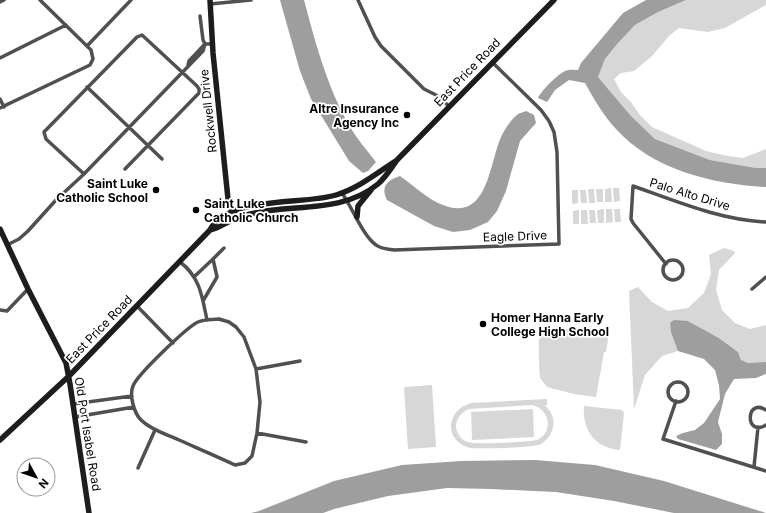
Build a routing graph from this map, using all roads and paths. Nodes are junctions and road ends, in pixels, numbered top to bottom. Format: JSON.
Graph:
{"nodes":[{"id":1,"x":4,"y":0,"type":"edge"},
{"id":2,"x":40,"y":0,"type":"edge"},
{"id":3,"x":131,"y":0,"type":"edge"},
{"id":4,"x":251,"y":0,"type":"edge"},
{"id":5,"x":358,"y":0,"type":"edge"},
{"id":6,"x":554,"y":0,"type":"edge"},
{"id":7,"x":0,"y":2,"type":"edge"},
{"id":8,"x":210,"y":2,"type":"edge"},
{"id":9,"x":200,"y":16,"type":"dead end"},
{"id":10,"x":66,"y":25,"type":"junction"},
{"id":11,"x":206,"y":44,"type":"junction"},
{"id":12,"x":213,"y":44,"type":"junction"},
{"id":13,"x":87,"y":46,"type":"junction"},
{"id":14,"x":0,"y":58,"type":"edge"},
{"id":15,"x":492,"y":62,"type":"junction"},
{"id":16,"x":182,"y":72,"type":"junction"},
{"id":17,"x":87,"y":87,"type":"junction"},
{"id":18,"x":0,"y":99,"type":"edge"},
{"id":19,"x":449,"y":106,"type":"junction"},
{"id":20,"x":2,"y":108,"type":"edge"},
{"id":21,"x":128,"y":127,"type":"junction"},
{"id":22,"x":148,"y":146,"type":"junction"},
{"id":23,"x":162,"y":159,"type":"dead end"},
{"id":24,"x":397,"y":160,"type":"junction"},
{"id":25,"x":125,"y":170,"type":"dead end"},
{"id":26,"x":84,"y":174,"type":"junction"},
{"id":27,"x":374,"y":187,"type":"junction"},
{"id":28,"x":342,"y":193,"type":"junction"},
{"id":29,"x":347,"y":201,"type":"junction"},
{"id":30,"x":233,"y":211,"type":"junction"},
{"id":31,"x":356,"y":217,"type":"junction"},
{"id":32,"x":236,"y":218,"type":"junction"},
{"id":33,"x":766,"y":222,"type":"edge"},
{"id":34,"x":0,"y":229,"type":"edge"},
{"id":35,"x":210,"y":230,"type":"junction"},
{"id":36,"x":8,"y":245,"type":"junction"},
{"id":37,"x":224,"y":248,"type":"dead end"},
{"id":38,"x":213,"y":259,"type":"junction"},
{"id":39,"x":180,"y":262,"type":"junction"},
{"id":40,"x":666,"y":264,"type":"junction"},
{"id":41,"x":195,"y":276,"type":"junction"},
{"id":42,"x":766,"y":277,"type":"edge"},
{"id":43,"x":28,"y":289,"type":"junction"},
{"id":44,"x":752,"y":289,"type":"dead end"},
{"id":45,"x":203,"y":301,"type":"junction"},
{"id":46,"x":137,"y":306,"type":"junction"},
{"id":47,"x":0,"y":310,"type":"edge"},
{"id":48,"x":207,"y":320,"type":"junction"},
{"id":49,"x":174,"y":343,"type":"junction"},
{"id":50,"x":300,"y":361,"type":"dead end"},
{"id":51,"x":256,"y":369,"type":"junction"},
{"id":52,"x":69,"y":376,"type":"junction"},
{"id":53,"x":132,"y":396,"type":"junction"},
{"id":54,"x":676,"y":401,"type":"junction"},
{"id":55,"x":73,"y":404,"type":"junction"},
{"id":56,"x":134,"y":407,"type":"junction"},
{"id":57,"x":766,"y":410,"type":"edge"},
{"id":58,"x":75,"y":417,"type":"junction"},
{"id":59,"x":766,"y":425,"type":"edge"},
{"id":60,"x":758,"y":427,"type":"junction"},
{"id":61,"x":155,"y":430,"type":"junction"},
{"id":62,"x":257,"y":433,"type":"junction"},
{"id":63,"x":0,"y":440,"type":"edge"},
{"id":64,"x":306,"y":442,"type":"dead end"},
{"id":65,"x":138,"y":468,"type":"dead end"},
{"id":66,"x":754,"y":468,"type":"junction"},
{"id":67,"x":766,"y":471,"type":"edge"},
{"id":68,"x":89,"y":513,"type":"edge"}],
"edges":[{"from":1,"to":7,"type":"street"},
{"from":2,"to":10,"type":"street"},
{"from":3,"to":13,"type":"street"},
{"from":4,"to":8,"type":"street"},
{"from":5,"to":19,"type":"street"},
{"from":6,"to":15,"type":"main road","name":"East Price Road"},
{"from":8,"to":12,"type":"main road","name":"Rockwell Drive"},
{"from":9,"to":11,"type":"street"},
{"from":10,"to":13,"type":"street"},
{"from":10,"to":14,"type":"street"},
{"from":11,"to":12,"type":"street"},
{"from":11,"to":16,"type":"street"},
{"from":12,"to":30,"type":"main road","name":"Rockwell Drive"},
{"from":13,"to":20,"type":"street"},
{"from":15,"to":19,"type":"main road","name":"East Price Road"},
{"from":15,"to":31,"type":"street","name":"Eagle Drive"},
{"from":16,"to":17,"type":"street"},
{"from":16,"to":21,"type":"street"},
{"from":16,"to":22,"type":"street"},
{"from":17,"to":21,"type":"street"},
{"from":17,"to":26,"type":"street"},
{"from":18,"to":20,"type":"street"},
{"from":19,"to":24,"type":"main road","name":"East Price Road"},
{"from":21,"to":22,"type":"street"},
{"from":21,"to":26,"type":"street"},
{"from":22,"to":23,"type":"street"},
{"from":22,"to":25,"type":"street"},
{"from":24,"to":27,"type":"main road","name":"East Price Road"},
{"from":24,"to":28,"type":"main road","name":"East Price Road"},
{"from":26,"to":36,"type":"street"},
{"from":27,"to":29,"type":"main road","name":"East Price Road"},
{"from":27,"to":31,"type":"main road"},
{"from":28,"to":29,"type":"street","name":"Eagle Drive"},
{"from":28,"to":30,"type":"main road","name":"East Price Road"},
{"from":29,"to":31,"type":"street","name":"Eagle Drive"},
{"from":29,"to":32,"type":"main road","name":"East Price Road"},
{"from":30,"to":32,"type":"main road","name":"Rockwell Drive"},
{"from":30,"to":35,"type":"main road","name":"East Price Road"},
{"from":32,"to":35,"type":"main road","name":"East Price Road"},
{"from":33,"to":40,"type":"street","name":"Palo Alto Drive"},
{"from":34,"to":36,"type":"main road","name":"Old Port Isabel Road"},
{"from":35,"to":39,"type":"main road","name":"East Price Road"},
{"from":36,"to":43,"type":"main road","name":"Old Port Isabel Road"},
{"from":37,"to":38,"type":"street"},
{"from":38,"to":41,"type":"street"},
{"from":38,"to":45,"type":"street"},
{"from":39,"to":41,"type":"street"},
{"from":39,"to":46,"type":"main road","name":"East Price Road"},
{"from":40,"to":40,"type":"street"},
{"from":41,"to":45,"type":"street"},
{"from":42,"to":44,"type":"street"},
{"from":43,"to":47,"type":"street"},
{"from":43,"to":52,"type":"main road","name":"Old Port Isabel Road"},
{"from":45,"to":48,"type":"street"},
{"from":46,"to":49,"type":"street"},
{"from":46,"to":52,"type":"main road","name":"East Price Road"},
{"from":48,"to":49,"type":"street"},
{"from":48,"to":51,"type":"street"},
{"from":49,"to":53,"type":"street"},
{"from":50,"to":51,"type":"street"},
{"from":51,"to":62,"type":"street"},
{"from":52,"to":55,"type":"main road","name":"Old Port Isabel Road"},
{"from":52,"to":63,"type":"main road","name":"East Price Road"},
{"from":53,"to":55,"type":"street"},
{"from":53,"to":56,"type":"street"},
{"from":54,"to":54,"type":"street"},
{"from":54,"to":66,"type":"street"},
{"from":55,"to":58,"type":"main road","name":"Old Port Isabel Road"},
{"from":56,"to":58,"type":"street"},
{"from":56,"to":61,"type":"street"},
{"from":57,"to":60,"type":"street"},
{"from":58,"to":68,"type":"main road","name":"Old Port Isabel Road"},
{"from":59,"to":60,"type":"street"},
{"from":60,"to":66,"type":"street"},
{"from":61,"to":62,"type":"street"},
{"from":61,"to":65,"type":"street"},
{"from":62,"to":64,"type":"street"},
{"from":66,"to":67,"type":"street"}]}
